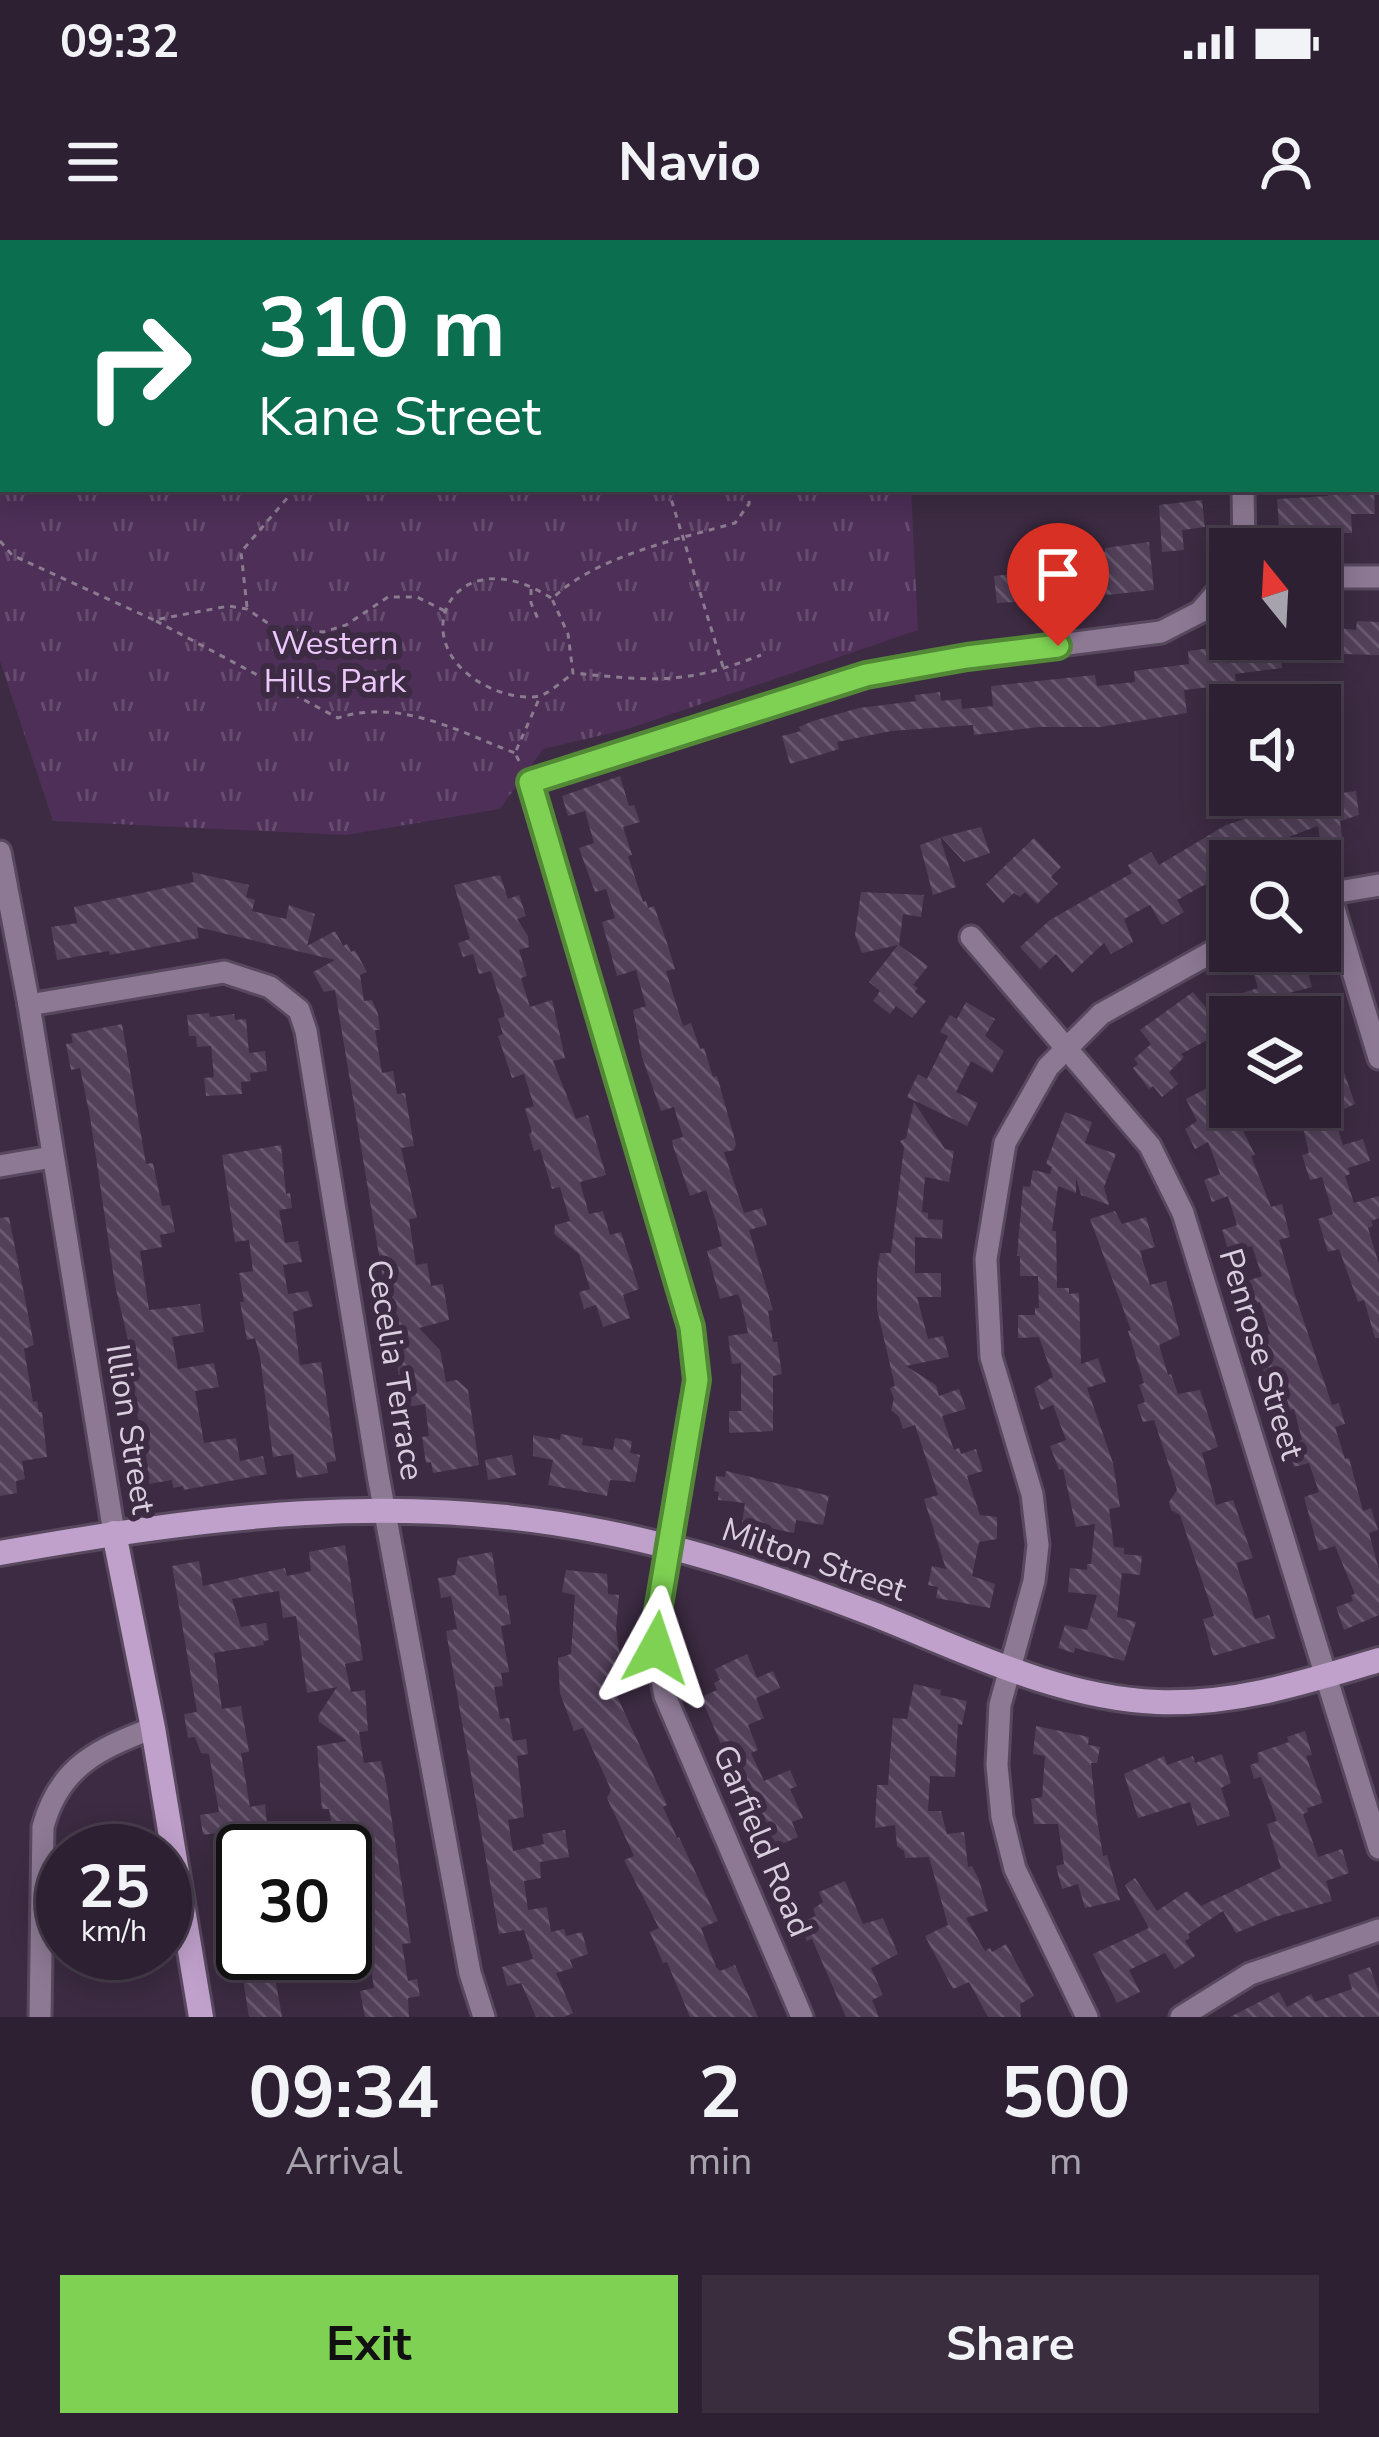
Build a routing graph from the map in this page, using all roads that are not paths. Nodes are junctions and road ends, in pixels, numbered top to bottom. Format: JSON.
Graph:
{"nodes":[{"id":1,"x":1243,"y":492,"type":"edge"},
{"id":2,"x":1244,"y":528,"type":"edge"},
{"id":3,"x":1379,"y":577,"type":"edge"},
{"id":4,"x":1341,"y":578,"type":"edge"},
{"id":5,"x":1209,"y":603,"type":"edge"},
{"id":6,"x":0,"y":852,"type":"edge"},
{"id":7,"x":1379,"y":885,"type":"edge"},
{"id":8,"x":1341,"y":891,"type":"edge"},
{"id":9,"x":971,"y":937,"type":"dead end"},
{"id":10,"x":1341,"y":944,"type":"edge"},
{"id":11,"x":1209,"y":954,"type":"edge"},
{"id":12,"x":29,"y":1005,"type":"junction"},
{"id":13,"x":1066,"y":1046,"type":"junction"},
{"id":14,"x":1379,"y":1058,"type":"edge"},
{"id":15,"x":52,"y":1157,"type":"junction"},
{"id":16,"x":0,"y":1166,"type":"edge"},
{"id":17,"x":384,"y":1509,"type":"junction"},
{"id":18,"x":114,"y":1533,"type":"junction"},
{"id":19,"x":669,"y":1546,"type":"junction"},
{"id":20,"x":0,"y":1553,"type":"edge"},
{"id":21,"x":1379,"y":1660,"type":"edge"},
{"id":22,"x":1010,"y":1668,"type":"junction"},
{"id":23,"x":1324,"y":1676,"type":"junction"},
{"id":24,"x":153,"y":1728,"type":"junction"},
{"id":25,"x":1379,"y":1848,"type":"edge"},
{"id":26,"x":1379,"y":1930,"type":"edge"},
{"id":27,"x":40,"y":2017,"type":"edge"},
{"id":28,"x":201,"y":2017,"type":"edge"},
{"id":29,"x":484,"y":2017,"type":"edge"},
{"id":30,"x":802,"y":2017,"type":"edge"},
{"id":31,"x":1087,"y":2017,"type":"edge"},
{"id":32,"x":1181,"y":2017,"type":"edge"}],
"edges":[{"from":1,"to":2,"type":"street"},
{"from":3,"to":4,"type":"street"},
{"from":5,"to":19,"type":"street","name":"Garfield Road"},
{"from":6,"to":12,"type":"street","name":"Illion Street"},
{"from":7,"to":8,"type":"street"},
{"from":9,"to":13,"type":"street","name":"Penrose Street"},
{"from":10,"to":14,"type":"street"},
{"from":11,"to":13,"type":"street"},
{"from":12,"to":15,"type":"street","name":"Illion Street"},
{"from":12,"to":17,"type":"street","name":"Cecelia Terrace"},
{"from":13,"to":22,"type":"street"},
{"from":13,"to":23,"type":"street","name":"Penrose Street"},
{"from":15,"to":16,"type":"street"},
{"from":15,"to":18,"type":"street","name":"Illion Street"},
{"from":17,"to":18,"type":"main road","name":"Milton Street"},
{"from":17,"to":19,"type":"main road","name":"Milton Street"},
{"from":17,"to":29,"type":"street","name":"Cecelia Terrace"},
{"from":18,"to":20,"type":"main road","name":"Milton Street"},
{"from":18,"to":24,"type":"main road","name":"Illion Street"},
{"from":19,"to":22,"type":"main road","name":"Milton Street"},
{"from":19,"to":30,"type":"street","name":"Garfield Road"},
{"from":21,"to":23,"type":"main road","name":"Milton Street"},
{"from":22,"to":23,"type":"main road","name":"Milton Street"},
{"from":22,"to":31,"type":"street"},
{"from":23,"to":25,"type":"street","name":"Penrose Street"},
{"from":24,"to":27,"type":"street"},
{"from":24,"to":28,"type":"main road","name":"Illion Street"},
{"from":26,"to":32,"type":"street"}]}
